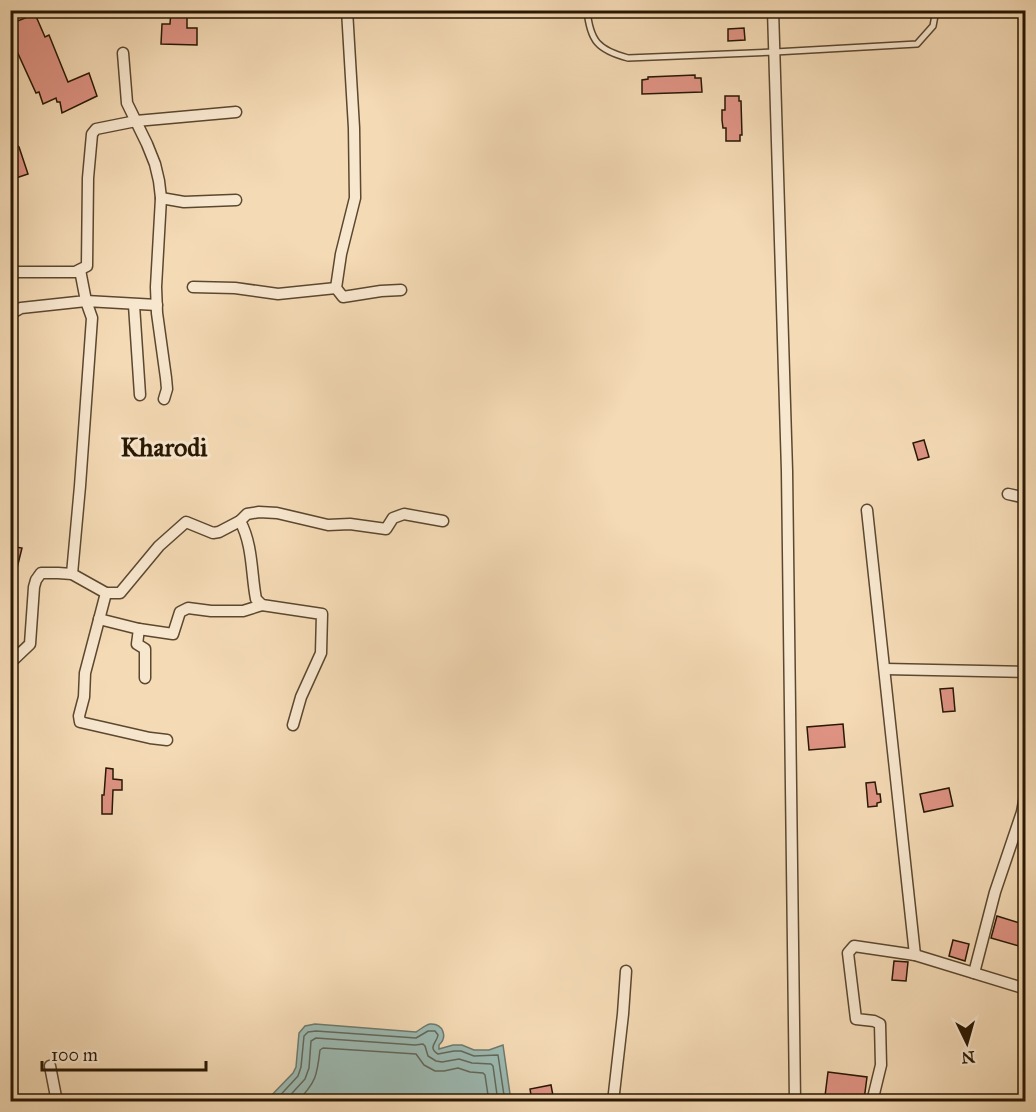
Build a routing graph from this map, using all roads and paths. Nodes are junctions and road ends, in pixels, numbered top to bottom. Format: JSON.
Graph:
{"nodes":[{"id":1,"x":347,"y":10,"type":"edge"},
{"id":2,"x":587,"y":10,"type":"edge"},
{"id":3,"x":773,"y":10,"type":"edge"},
{"id":4,"x":936,"y":10,"type":"edge"},
{"id":5,"x":775,"y":52,"type":"junction"},
{"id":6,"x":123,"y":53,"type":"dead end"},
{"id":7,"x":236,"y":112,"type":"dead end"},
{"id":8,"x":136,"y":121,"type":"junction"},
{"id":9,"x":161,"y":198,"type":"junction"},
{"id":10,"x":236,"y":200,"type":"dead end"},
{"id":11,"x":80,"y":270,"type":"junction"},
{"id":12,"x":10,"y":272,"type":"edge"},
{"id":13,"x":193,"y":287,"type":"dead end"},
{"id":14,"x":336,"y":288,"type":"junction"},
{"id":15,"x":402,"y":290,"type":"dead end"},
{"id":16,"x":86,"y":301,"type":"junction"},
{"id":17,"x":134,"y":305,"type":"junction"},
{"id":18,"x":157,"y":305,"type":"junction"},
{"id":19,"x":10,"y":314,"type":"edge"},
{"id":20,"x":140,"y":395,"type":"dead end"},
{"id":21,"x":164,"y":399,"type":"dead end"},
{"id":22,"x":1008,"y":494,"type":"dead end"},
{"id":23,"x":1026,"y":498,"type":"edge"},
{"id":24,"x":867,"y":510,"type":"dead end"},
{"id":25,"x":240,"y":521,"type":"junction"},
{"id":26,"x":443,"y":521,"type":"dead end"},
{"id":27,"x":72,"y":574,"type":"junction"},
{"id":28,"x":106,"y":593,"type":"junction"},
{"id":29,"x":262,"y":605,"type":"junction"},
{"id":30,"x":99,"y":619,"type":"junction"},
{"id":31,"x":139,"y":629,"type":"junction"},
{"id":32,"x":10,"y":663,"type":"edge"},
{"id":33,"x":885,"y":669,"type":"junction"},
{"id":34,"x":1026,"y":672,"type":"edge"},
{"id":35,"x":145,"y":678,"type":"dead end"},
{"id":36,"x":293,"y":725,"type":"dead end"},
{"id":37,"x":167,"y":740,"type":"dead end"},
{"id":38,"x":1026,"y":791,"type":"edge"},
{"id":39,"x":915,"y":956,"type":"junction"},
{"id":40,"x":626,"y":971,"type":"dead end"},
{"id":41,"x":974,"y":973,"type":"junction"},
{"id":42,"x":1026,"y":989,"type":"edge"},
{"id":43,"x":50,"y":1066,"type":"dead end"},
{"id":44,"x":57,"y":1101,"type":"edge"},
{"id":45,"x":613,"y":1101,"type":"edge"},
{"id":46,"x":795,"y":1101,"type":"edge"},
{"id":47,"x":873,"y":1101,"type":"edge"}],
"edges":[{"from":1,"to":14,"type":"street"},
{"from":2,"to":5,"type":"lane"},
{"from":3,"to":5,"type":"street"},
{"from":4,"to":5,"type":"lane"},
{"from":5,"to":46,"type":"street"},
{"from":6,"to":8,"type":"street"},
{"from":7,"to":8,"type":"street"},
{"from":8,"to":9,"type":"street"},
{"from":8,"to":11,"type":"street"},
{"from":9,"to":10,"type":"street"},
{"from":9,"to":18,"type":"street"},
{"from":11,"to":12,"type":"street"},
{"from":11,"to":16,"type":"street"},
{"from":13,"to":14,"type":"street"},
{"from":14,"to":15,"type":"street"},
{"from":16,"to":17,"type":"street"},
{"from":16,"to":19,"type":"street"},
{"from":16,"to":27,"type":"street"},
{"from":17,"to":18,"type":"street"},
{"from":17,"to":20,"type":"street"},
{"from":18,"to":21,"type":"street"},
{"from":22,"to":23,"type":"street"},
{"from":24,"to":33,"type":"street"},
{"from":25,"to":26,"type":"street"},
{"from":25,"to":28,"type":"street"},
{"from":25,"to":29,"type":"street"},
{"from":27,"to":28,"type":"street"},
{"from":27,"to":32,"type":"street"},
{"from":28,"to":30,"type":"street"},
{"from":29,"to":31,"type":"street"},
{"from":29,"to":36,"type":"street"},
{"from":30,"to":31,"type":"street"},
{"from":30,"to":37,"type":"street"},
{"from":31,"to":35,"type":"street"},
{"from":33,"to":34,"type":"street"},
{"from":33,"to":39,"type":"street"},
{"from":38,"to":41,"type":"street"},
{"from":39,"to":41,"type":"street"},
{"from":39,"to":47,"type":"street"},
{"from":40,"to":45,"type":"street"},
{"from":41,"to":42,"type":"street"},
{"from":43,"to":44,"type":"street"}]}
